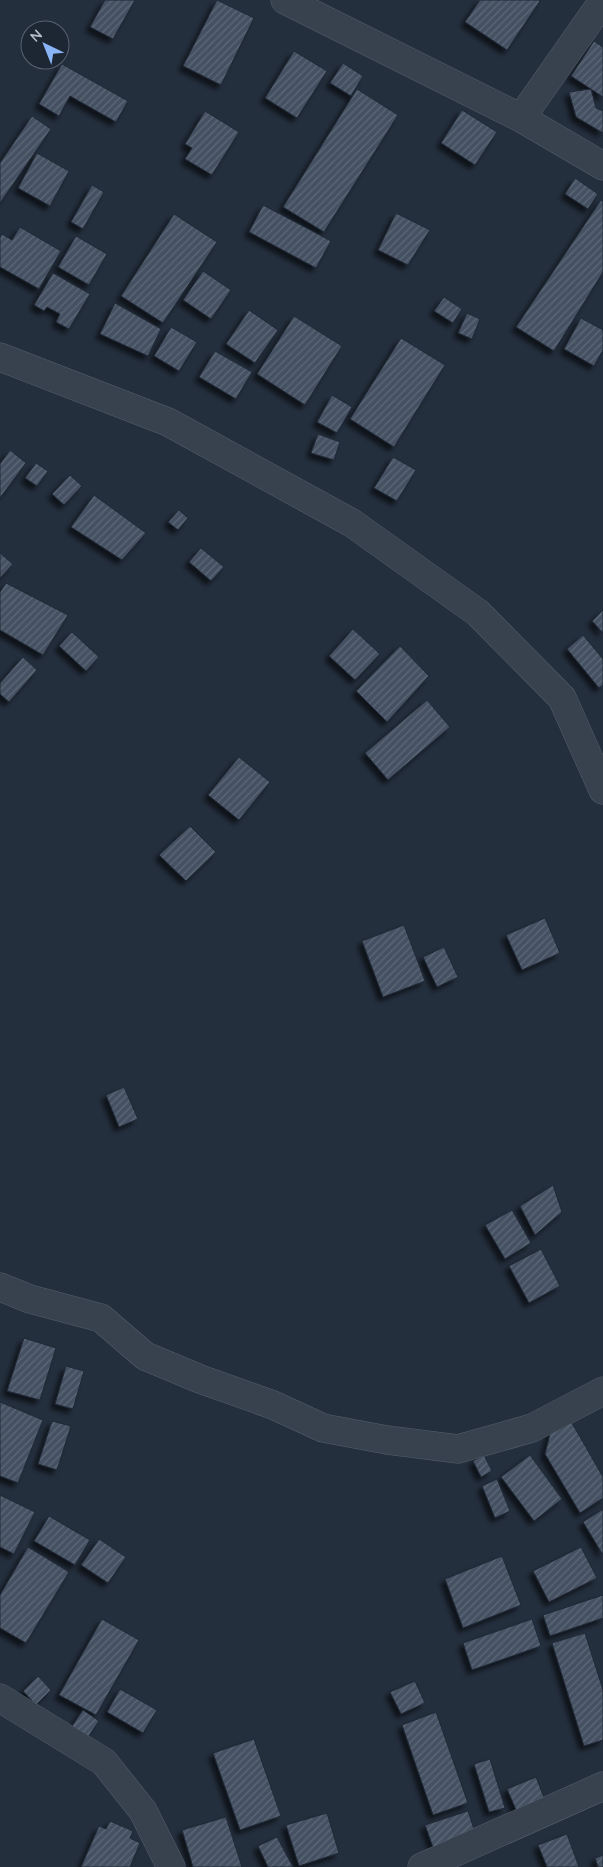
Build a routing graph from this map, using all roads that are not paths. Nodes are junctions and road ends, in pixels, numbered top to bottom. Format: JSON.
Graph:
{"nodes":[{"id":1,"x":285,"y":0,"type":"edge"},
{"id":2,"x":603,"y":1,"type":"edge"},
{"id":3,"x":521,"y":118,"type":"junction"},
{"id":4,"x":603,"y":166,"type":"edge"},
{"id":5,"x":0,"y":357,"type":"edge"},
{"id":6,"x":603,"y":790,"type":"edge"},
{"id":7,"x":0,"y":1287,"type":"edge"},
{"id":8,"x":603,"y":1391,"type":"edge"},
{"id":9,"x":0,"y":1698,"type":"edge"},
{"id":10,"x":603,"y":1786,"type":"edge"},
{"id":11,"x":170,"y":1867,"type":"edge"},
{"id":12,"x":422,"y":1867,"type":"edge"}],
"edges":[{"from":1,"to":3,"type":"street"},
{"from":2,"to":3,"type":"street"},
{"from":3,"to":4,"type":"street"},
{"from":5,"to":6,"type":"street"},
{"from":7,"to":8,"type":"street"},
{"from":9,"to":11,"type":"street"},
{"from":10,"to":12,"type":"street"}]}
